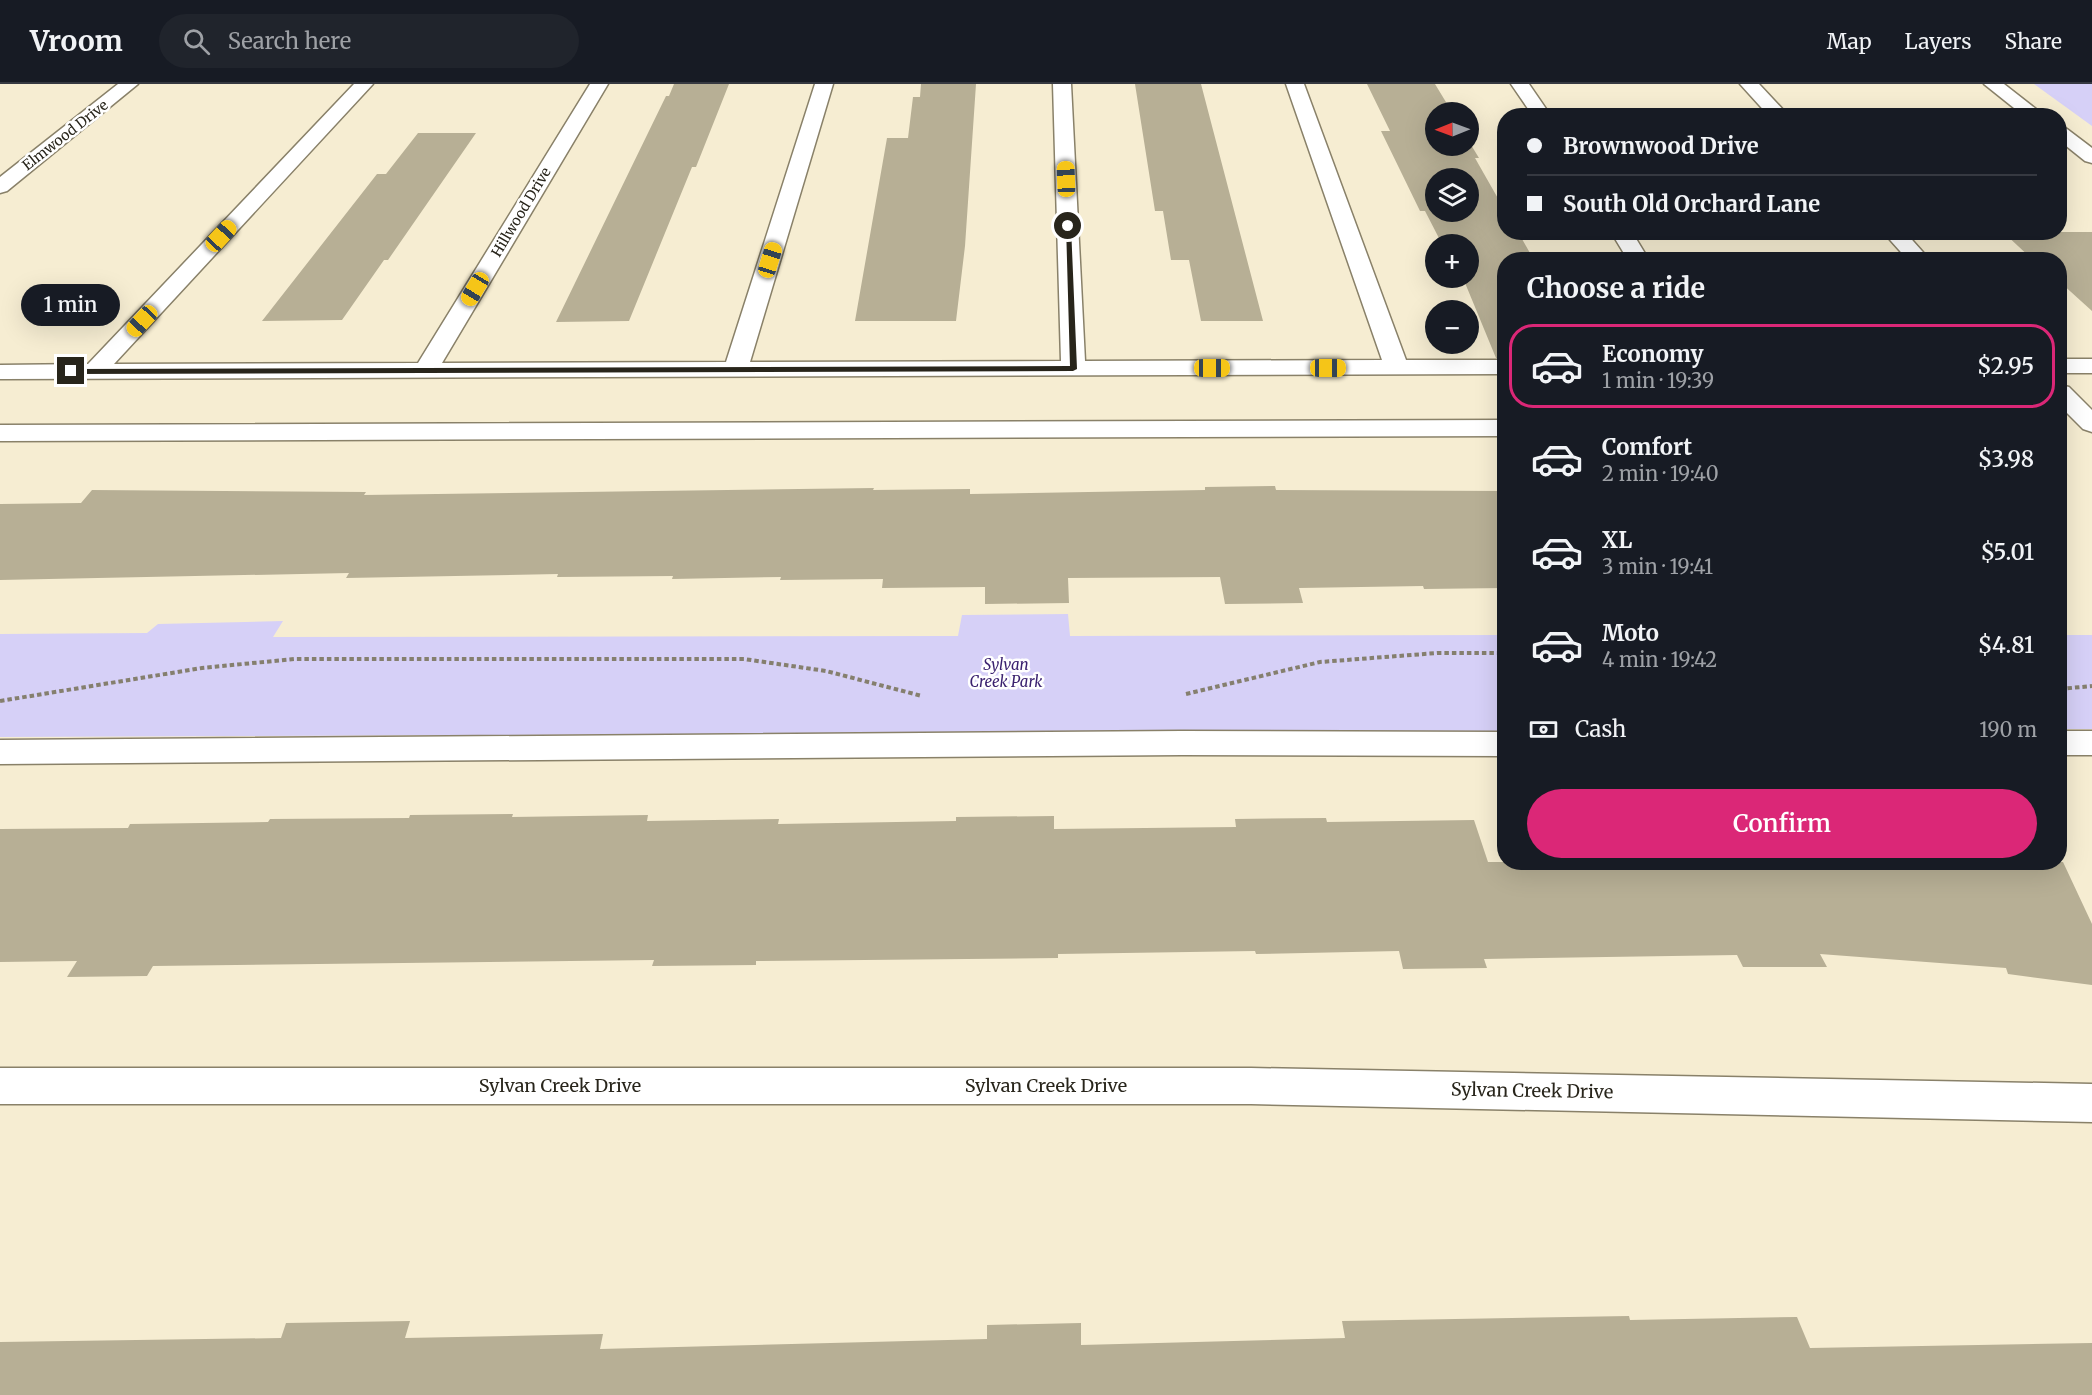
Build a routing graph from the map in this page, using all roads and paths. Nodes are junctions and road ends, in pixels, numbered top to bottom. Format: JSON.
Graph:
{"nodes":[{"id":1,"x":129,"y":84,"type":"edge"},
{"id":2,"x":364,"y":84,"type":"edge"},
{"id":3,"x":598,"y":84,"type":"edge"},
{"id":4,"x":824,"y":84,"type":"edge"},
{"id":5,"x":1062,"y":84,"type":"edge"},
{"id":6,"x":1295,"y":84,"type":"edge"},
{"id":7,"x":1520,"y":84,"type":"edge"},
{"id":8,"x":1749,"y":84,"type":"edge"},
{"id":9,"x":1993,"y":84,"type":"edge"},
{"id":10,"x":1536,"y":108,"type":"edge"},
{"id":11,"x":1772,"y":108,"type":"edge"},
{"id":12,"x":2025,"y":108,"type":"edge"},
{"id":13,"x":2067,"y":138,"type":"edge"},
{"id":14,"x":2092,"y":157,"type":"edge"},
{"id":15,"x":0,"y":187,"type":"edge"},
{"id":16,"x":1901,"y":240,"type":"edge"},
{"id":17,"x":1912,"y":252,"type":"edge"},
{"id":18,"x":2067,"y":366,"type":"edge"},
{"id":19,"x":2092,"y":366,"type":"edge"},
{"id":20,"x":1497,"y":367,"type":"edge"},
{"id":21,"x":1397,"y":368,"type":"junction"},
{"id":22,"x":1073,"y":369,"type":"junction"},
{"id":23,"x":426,"y":370,"type":"junction"},
{"id":24,"x":736,"y":370,"type":"junction"},
{"id":25,"x":95,"y":371,"type":"junction"},
{"id":26,"x":0,"y":372,"type":"edge"},
{"id":27,"x":2067,"y":399,"type":"edge"},
{"id":28,"x":2092,"y":425,"type":"edge"},
{"id":29,"x":2067,"y":426,"type":"edge"},
{"id":30,"x":1497,"y":428,"type":"edge"},
{"id":31,"x":0,"y":433,"type":"edge"},
{"id":32,"x":1497,"y":653,"type":"edge"},
{"id":33,"x":2092,"y":686,"type":"edge"},
{"id":34,"x":2067,"y":688,"type":"edge"},
{"id":35,"x":1185,"y":694,"type":"dead end"},
{"id":36,"x":928,"y":698,"type":"dead end"},
{"id":37,"x":0,"y":701,"type":"edge"},
{"id":38,"x":2067,"y":743,"type":"edge"},
{"id":39,"x":2092,"y":743,"type":"edge"},
{"id":40,"x":1497,"y":744,"type":"edge"},
{"id":41,"x":0,"y":752,"type":"edge"},
{"id":42,"x":0,"y":1086,"type":"edge"},
{"id":43,"x":2092,"y":1103,"type":"edge"}],
"edges":[{"from":1,"to":15,"type":"street","name":"Elmwood Drive"},
{"from":2,"to":25,"type":"street"},
{"from":3,"to":23,"type":"street","name":"Hillwood Drive"},
{"from":4,"to":24,"type":"street"},
{"from":5,"to":22,"type":"street"},
{"from":6,"to":21,"type":"street"},
{"from":7,"to":10,"type":"street"},
{"from":8,"to":11,"type":"street"},
{"from":9,"to":12,"type":"street"},
{"from":13,"to":14,"type":"street"},
{"from":16,"to":17,"type":"street"},
{"from":18,"to":19,"type":"street"},
{"from":20,"to":21,"type":"street"},
{"from":21,"to":22,"type":"street"},
{"from":22,"to":24,"type":"street"},
{"from":23,"to":24,"type":"street"},
{"from":23,"to":25,"type":"street"},
{"from":25,"to":26,"type":"street"},
{"from":27,"to":28,"type":"street"},
{"from":28,"to":29,"type":"street"},
{"from":30,"to":31,"type":"street"},
{"from":32,"to":35,"type":"path"},
{"from":33,"to":34,"type":"path"},
{"from":36,"to":37,"type":"path"},
{"from":38,"to":39,"type":"street"},
{"from":40,"to":41,"type":"street"},
{"from":42,"to":43,"type":"street","name":"Sylvan Creek Drive"}]}
